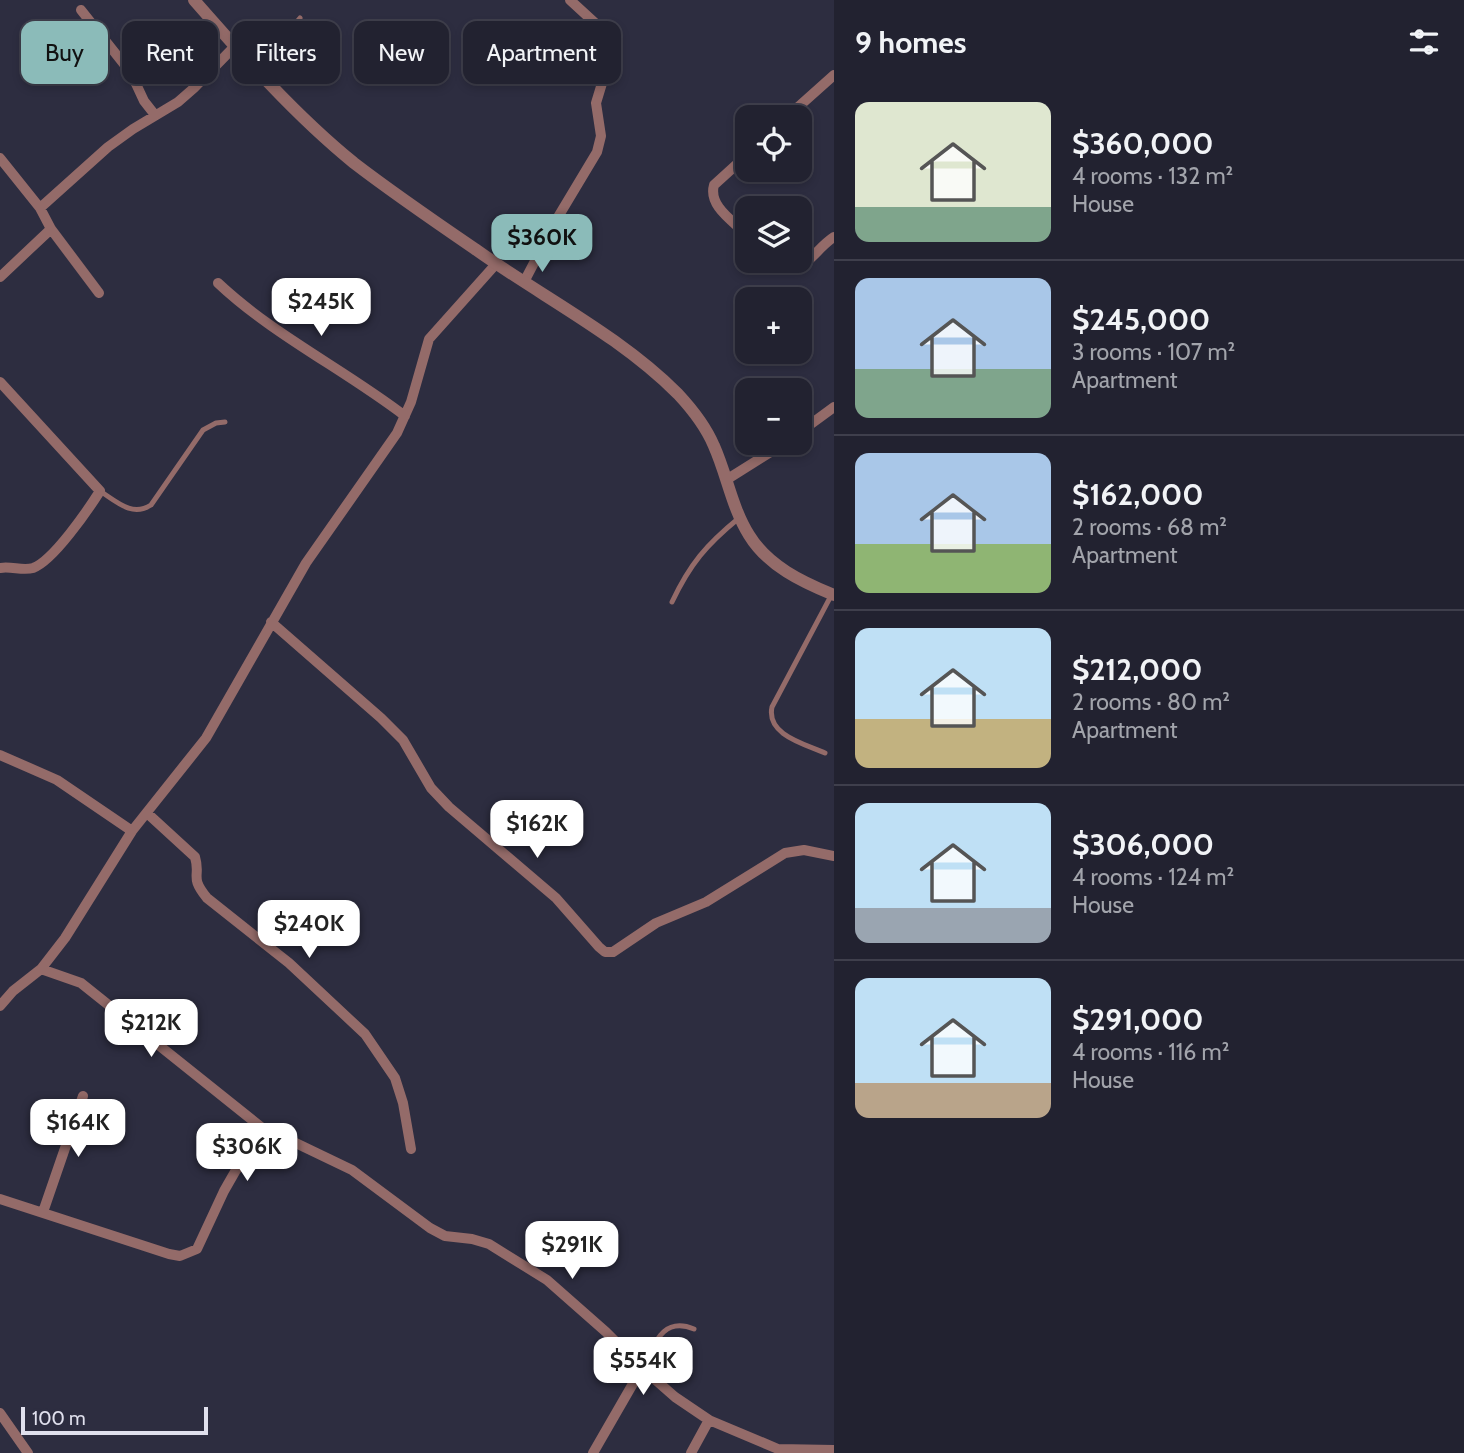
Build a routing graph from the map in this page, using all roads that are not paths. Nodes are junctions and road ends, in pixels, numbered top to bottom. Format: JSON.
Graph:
{"nodes":[{"id":1,"x":194,"y":0,"type":"edge"},
{"id":2,"x":570,"y":0,"type":"edge"},
{"id":3,"x":81,"y":10,"type":"dead end"},
{"id":4,"x":300,"y":18,"type":"dead end"},
{"id":5,"x":297,"y":21,"type":"edge"},
{"id":6,"x":232,"y":43,"type":"edge"},
{"id":7,"x":232,"y":49,"type":"edge"},
{"id":8,"x":834,"y":75,"type":"edge"},
{"id":9,"x":271,"y":84,"type":"edge"},
{"id":10,"x":801,"y":105,"type":"edge"},
{"id":11,"x":155,"y":115,"type":"junction"},
{"id":12,"x":0,"y":158,"type":"edge"},
{"id":13,"x":735,"y":166,"type":"edge"},
{"id":14,"x":40,"y":208,"type":"junction"},
{"id":15,"x":735,"y":223,"type":"edge"},
{"id":16,"x":51,"y":229,"type":"junction"},
{"id":17,"x":834,"y":237,"type":"edge"},
{"id":18,"x":812,"y":256,"type":"edge"},
{"id":19,"x":496,"y":264,"type":"junction"},
{"id":20,"x":0,"y":277,"type":"edge"},
{"id":21,"x":524,"y":282,"type":"junction"},
{"id":22,"x":218,"y":283,"type":"dead end"},
{"id":23,"x":99,"y":293,"type":"dead end"},
{"id":24,"x":0,"y":382,"type":"edge"},
{"id":25,"x":834,"y":407,"type":"edge"},
{"id":26,"x":405,"y":416,"type":"junction"},
{"id":27,"x":225,"y":422,"type":"dead end"},
{"id":28,"x":812,"y":423,"type":"edge"},
{"id":29,"x":766,"y":455,"type":"edge"},
{"id":30,"x":726,"y":480,"type":"junction"},
{"id":31,"x":100,"y":491,"type":"junction"},
{"id":32,"x":739,"y":517,"type":"junction"},
{"id":33,"x":0,"y":568,"type":"edge"},
{"id":34,"x":833,"y":595,"type":"edge"},
{"id":35,"x":672,"y":602,"type":"dead end"},
{"id":36,"x":271,"y":622,"type":"junction"},
{"id":37,"x":824,"y":753,"type":"dead end"},
{"id":38,"x":0,"y":755,"type":"edge"},
{"id":39,"x":147,"y":813,"type":"junction"},
{"id":40,"x":132,"y":831,"type":"junction"},
{"id":41,"x":834,"y":856,"type":"edge"},
{"id":42,"x":41,"y":969,"type":"junction"},
{"id":43,"x":0,"y":1006,"type":"edge"},
{"id":44,"x":83,"y":1096,"type":"dead end"},
{"id":45,"x":271,"y":1135,"type":"junction"},
{"id":46,"x":411,"y":1149,"type":"dead end"},
{"id":47,"x":0,"y":1199,"type":"edge"},
{"id":48,"x":43,"y":1212,"type":"junction"},
{"id":49,"x":694,"y":1329,"type":"dead end"},
{"id":50,"x":642,"y":1368,"type":"junction"},
{"id":51,"x":0,"y":1413,"type":"edge"},
{"id":52,"x":709,"y":1420,"type":"junction"},
{"id":53,"x":834,"y":1450,"type":"edge"},
{"id":54,"x":28,"y":1453,"type":"edge"},
{"id":55,"x":593,"y":1453,"type":"edge"},
{"id":56,"x":691,"y":1453,"type":"edge"}],
"edges":[{"from":1,"to":6,"type":"street"},
{"from":2,"to":21,"type":"street"},
{"from":3,"to":11,"type":"street"},
{"from":4,"to":5,"type":"lane"},
{"from":7,"to":11,"type":"street"},
{"from":8,"to":10,"type":"street"},
{"from":9,"to":19,"type":"street"},
{"from":11,"to":14,"type":"street"},
{"from":12,"to":14,"type":"street"},
{"from":13,"to":15,"type":"street"},
{"from":14,"to":16,"type":"street"},
{"from":16,"to":20,"type":"street"},
{"from":16,"to":23,"type":"street"},
{"from":17,"to":18,"type":"street"},
{"from":19,"to":21,"type":"street"},
{"from":19,"to":26,"type":"street"},
{"from":21,"to":30,"type":"street"},
{"from":22,"to":26,"type":"street"},
{"from":24,"to":31,"type":"street"},
{"from":25,"to":28,"type":"street"},
{"from":26,"to":36,"type":"street"},
{"from":27,"to":31,"type":"lane"},
{"from":29,"to":30,"type":"street"},
{"from":30,"to":32,"type":"street"},
{"from":31,"to":33,"type":"street"},
{"from":32,"to":34,"type":"street"},
{"from":32,"to":35,"type":"lane"},
{"from":34,"to":37,"type":"lane"},
{"from":36,"to":39,"type":"street"},
{"from":36,"to":41,"type":"street"},
{"from":38,"to":40,"type":"street"},
{"from":39,"to":40,"type":"street"},
{"from":39,"to":46,"type":"street"},
{"from":40,"to":42,"type":"street"},
{"from":42,"to":43,"type":"street"},
{"from":42,"to":45,"type":"street"},
{"from":44,"to":48,"type":"street"},
{"from":45,"to":48,"type":"street"},
{"from":45,"to":50,"type":"street"},
{"from":47,"to":48,"type":"street"},
{"from":49,"to":50,"type":"lane"},
{"from":50,"to":52,"type":"street"},
{"from":50,"to":55,"type":"street"},
{"from":51,"to":54,"type":"street"},
{"from":52,"to":53,"type":"street"},
{"from":52,"to":56,"type":"street"}]}
